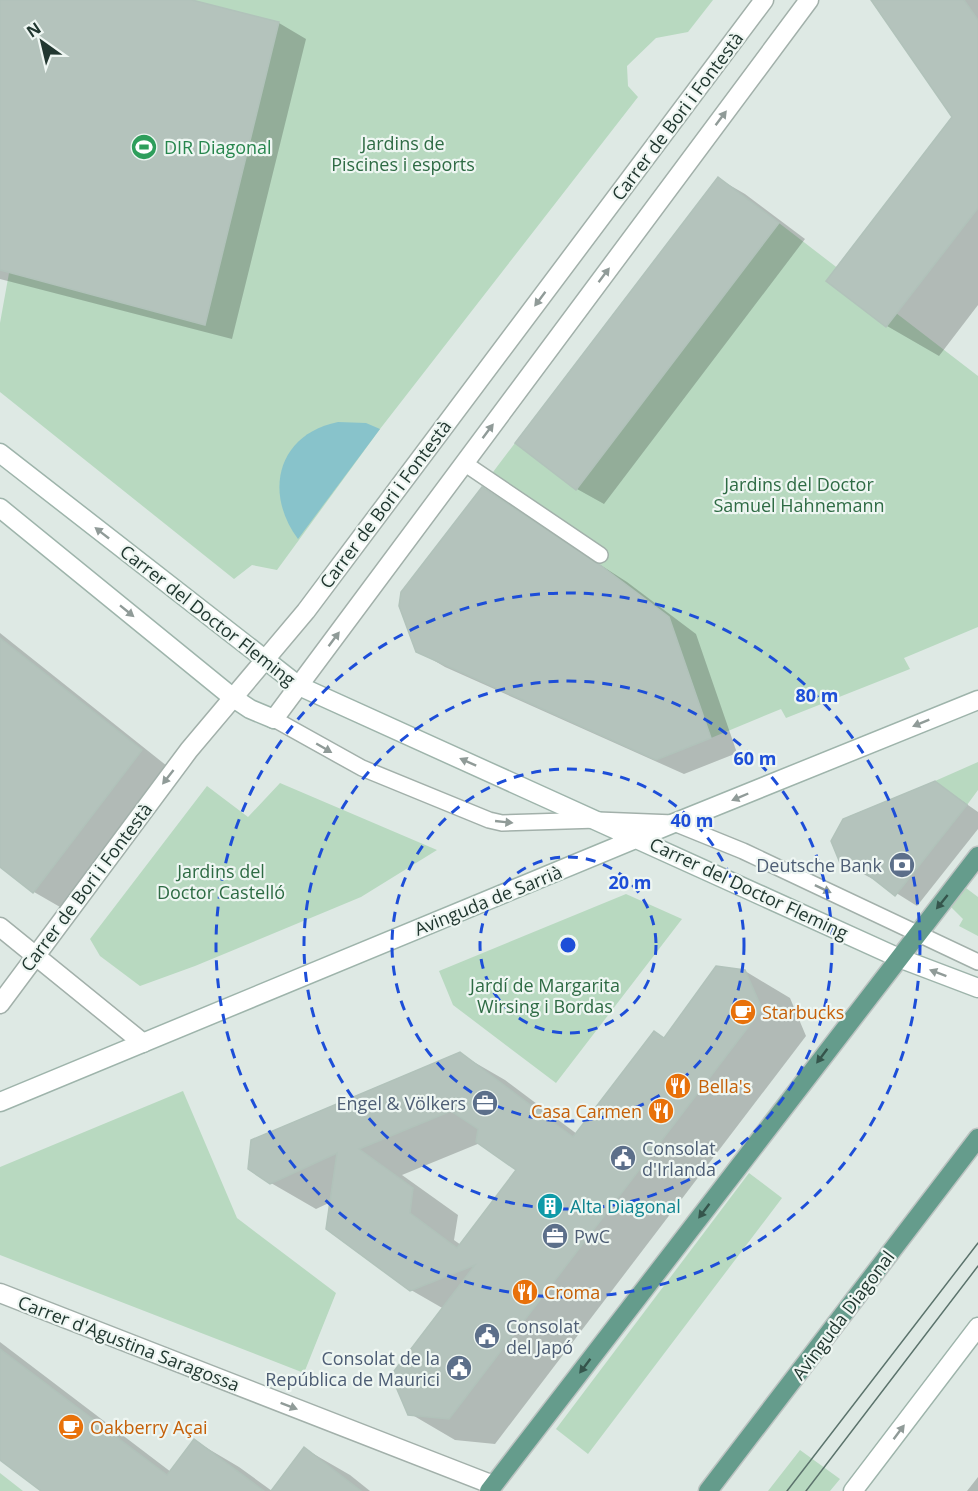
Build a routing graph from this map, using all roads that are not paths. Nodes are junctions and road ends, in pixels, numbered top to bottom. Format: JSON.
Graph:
{"nodes":[{"id":1,"x":764,"y":0,"type":"edge"},
{"id":2,"x":809,"y":0,"type":"edge"},
{"id":3,"x":0,"y":453,"type":"edge"},
{"id":4,"x":464,"y":463,"type":"junction"},
{"id":5,"x":0,"y":508,"type":"edge"},
{"id":6,"x":600,"y":555,"type":"dead end"},
{"id":7,"x":264,"y":660,"type":"junction"},
{"id":8,"x":299,"y":686,"type":"junction"},
{"id":9,"x":232,"y":697,"type":"junction"},
{"id":10,"x":977,"y":701,"type":"edge"},
{"id":11,"x":274,"y":719,"type":"junction"},
{"id":12,"x":598,"y":820,"type":"junction"},
{"id":13,"x":674,"y":823,"type":"junction"},
{"id":14,"x":639,"y":838,"type":"junction"},
{"id":15,"x":978,"y":856,"type":"edge"},
{"id":16,"x":0,"y":927,"type":"edge"},
{"id":17,"x":919,"y":933,"type":"junction"},
{"id":18,"x":34,"y":956,"type":"junction"},
{"id":19,"x":899,"y":958,"type":"junction"},
{"id":20,"x":978,"y":962,"type":"edge"},
{"id":21,"x":978,"y":988,"type":"edge"},
{"id":22,"x":0,"y":1004,"type":"edge"},
{"id":23,"x":143,"y":1043,"type":"junction"},
{"id":24,"x":0,"y":1102,"type":"edge"},
{"id":25,"x":978,"y":1138,"type":"edge"},
{"id":26,"x":0,"y":1293,"type":"edge"},
{"id":27,"x":978,"y":1327,"type":"edge"},
{"id":28,"x":491,"y":1488,"type":"edge"},
{"id":29,"x":708,"y":1491,"type":"edge"},
{"id":30,"x":854,"y":1491,"type":"edge"}],
"edges":[{"from":1,"to":7,"type":"street","name":"Carrer de Bori i Fontestà","one_way":true},
{"from":4,"to":2,"type":"street","name":"Carrer de Bori i Fontestà","one_way":true},
{"from":7,"to":3,"type":"street","name":"Carrer del Doctor Fleming","one_way":true},
{"from":4,"to":6,"type":"lane"},
{"from":8,"to":4,"type":"street","name":"Carrer de Bori i Fontestà","one_way":true},
{"from":5,"to":9,"type":"street","name":"Carrer del Doctor Fleming","one_way":true},
{"from":7,"to":8,"type":"street","name":"Carrer del Doctor Fleming"},
{"from":7,"to":9,"type":"street","name":"Carrer de Bori i Fontestà"},
{"from":8,"to":11,"type":"street","name":"Carrer de Bori i Fontestà"},
{"from":12,"to":8,"type":"street","name":"Carrer del Doctor Fleming","one_way":true},
{"from":9,"to":11,"type":"street","name":"Carrer del Doctor Fleming"},
{"from":9,"to":18,"type":"street","name":"Carrer de Bori i Fontestà","one_way":true},
{"from":10,"to":13,"type":"street","name":"Avinguda de Sarrià","one_way":true},
{"from":11,"to":12,"type":"lane","name":"Carrer del Doctor Fleming","one_way":true},
{"from":12,"to":13,"type":"lane","name":"Carrer del Doctor Fleming"},
{"from":12,"to":14,"type":"street","name":"Carrer del Doctor Fleming"},
{"from":13,"to":14,"type":"street","name":"Avinguda de Sarrià"},
{"from":13,"to":17,"type":"lane","name":"Carrer del Doctor Fleming","one_way":true},
{"from":14,"to":19,"type":"street","name":"Carrer del Doctor Fleming"},
{"from":14,"to":23,"type":"street","name":"Avinguda de Sarrià"},
{"from":15,"to":17,"type":"main road","one_way":true},
{"from":16,"to":18,"type":"street"},
{"from":17,"to":19,"type":"main road"},
{"from":17,"to":20,"type":"lane"},
{"from":18,"to":22,"type":"street","name":"Carrer de Bori i Fontestà"},
{"from":18,"to":23,"type":"street"},
{"from":21,"to":19,"type":"street","one_way":true},
{"from":19,"to":28,"type":"main road","one_way":true},
{"from":23,"to":24,"type":"street","name":"Avinguda de Sarrià"},
{"from":25,"to":29,"type":"main road","name":"Avinguda Diagonal"},
{"from":26,"to":28,"type":"street","name":"Carrer d'Agustina Saragossa","one_way":true},
{"from":30,"to":27,"type":"street","one_way":true}]}
